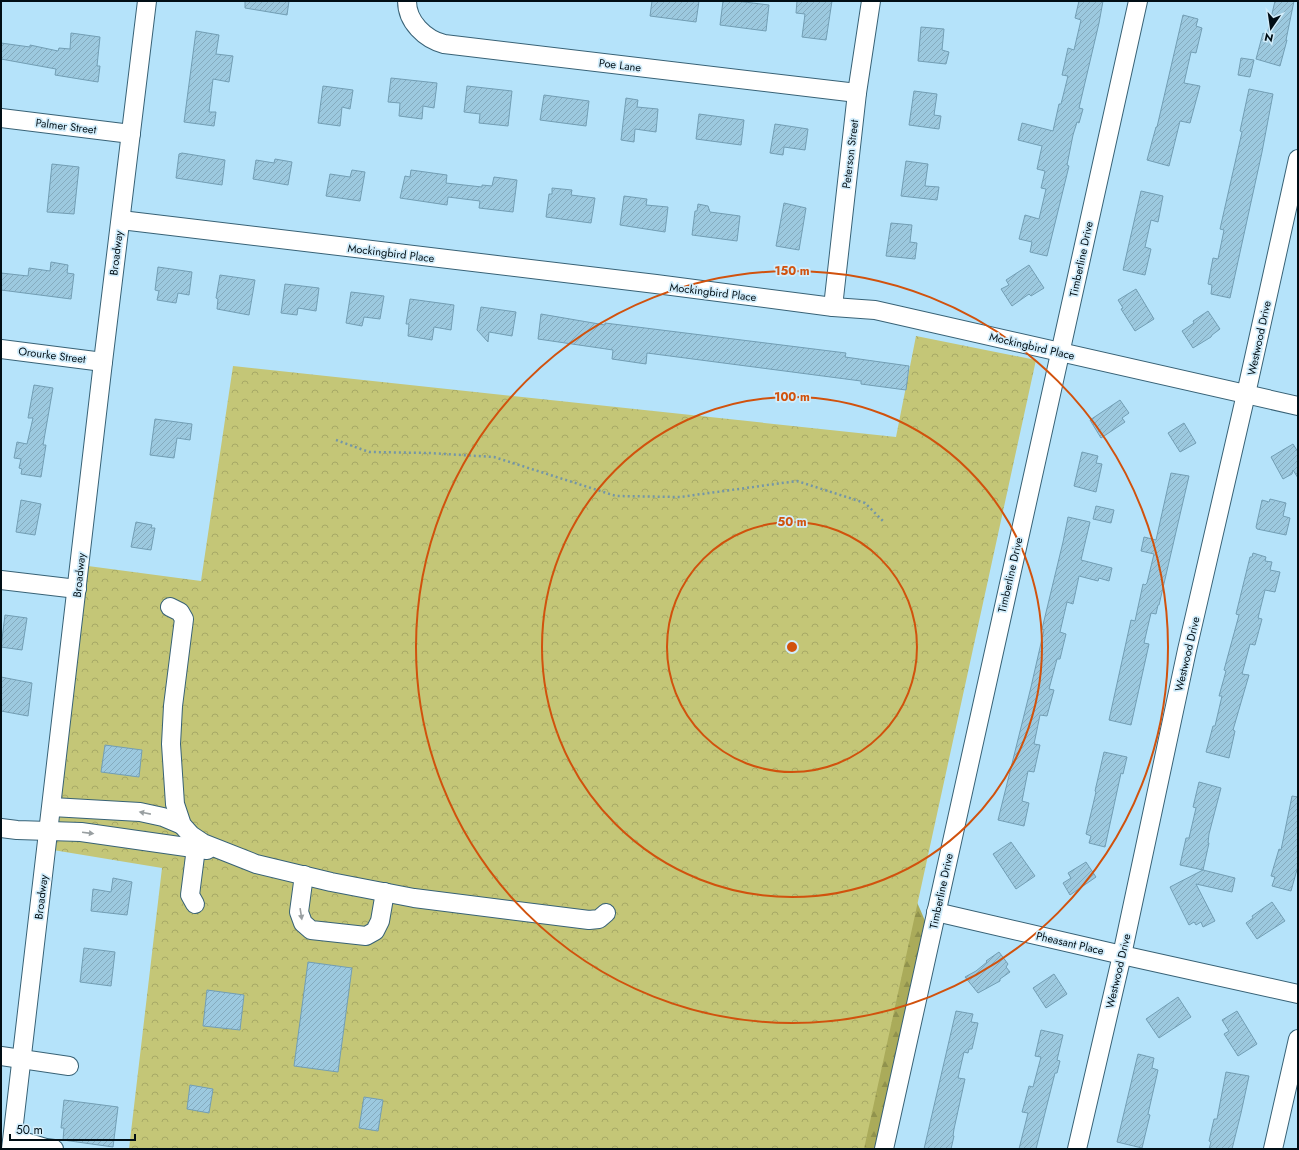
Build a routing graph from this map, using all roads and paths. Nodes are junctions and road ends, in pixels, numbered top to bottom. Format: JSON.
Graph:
{"nodes":[{"id":1,"x":147,"y":1,"type":"edge"},
{"id":2,"x":407,"y":1,"type":"edge"},
{"id":3,"x":871,"y":1,"type":"edge"},
{"id":4,"x":1138,"y":1,"type":"edge"},
{"id":5,"x":857,"y":93,"type":"junction"},
{"id":6,"x":1,"y":118,"type":"edge"},
{"id":7,"x":131,"y":134,"type":"junction"},
{"id":8,"x":1298,"y":159,"type":"edge"},
{"id":9,"x":121,"y":220,"type":"junction"},
{"id":10,"x":833,"y":307,"type":"junction"},
{"id":11,"x":1,"y":349,"type":"edge"},
{"id":12,"x":1060,"y":353,"type":"junction"},
{"id":13,"x":102,"y":362,"type":"junction"},
{"id":14,"x":1246,"y":394,"type":"junction"},
{"id":15,"x":1298,"y":406,"type":"edge"},
{"id":16,"x":336,"y":440,"type":"dead end"},
{"id":17,"x":884,"y":522,"type":"dead end"},
{"id":18,"x":1,"y":580,"type":"edge"},
{"id":19,"x":77,"y":589,"type":"junction"},
{"id":20,"x":170,"y":607,"type":"dead end"},
{"id":21,"x":52,"y":807,"type":"junction"},
{"id":22,"x":182,"y":825,"type":"junction"},
{"id":23,"x":1,"y":828,"type":"edge"},
{"id":24,"x":49,"y":831,"type":"junction"},
{"id":25,"x":196,"y":848,"type":"junction"},
{"id":26,"x":231,"y":854,"type":"junction"},
{"id":27,"x":304,"y":876,"type":"junction"},
{"id":28,"x":385,"y":892,"type":"junction"},
{"id":29,"x":195,"y":904,"type":"dead end"},
{"id":30,"x":936,"y":912,"type":"junction"},
{"id":31,"x":606,"y":913,"type":"dead end"},
{"id":32,"x":1122,"y":955,"type":"junction"},
{"id":33,"x":1298,"y":994,"type":"edge"},
{"id":34,"x":1298,"y":1038,"type":"edge"},
{"id":35,"x":1,"y":1056,"type":"edge"},
{"id":36,"x":22,"y":1059,"type":"junction"},
{"id":37,"x":69,"y":1066,"type":"dead end"},
{"id":38,"x":12,"y":1146,"type":"edge"},
{"id":39,"x":54,"y":1149,"type":"edge"},
{"id":40,"x":884,"y":1149,"type":"edge"},
{"id":41,"x":1077,"y":1149,"type":"edge"},
{"id":42,"x":1273,"y":1149,"type":"edge"}],
"edges":[{"from":1,"to":7,"type":"street","name":"Broadway"},
{"from":2,"to":5,"type":"street","name":"Poe Lane"},
{"from":3,"to":5,"type":"street","name":"Peterson Street"},
{"from":4,"to":12,"type":"street","name":"Timberline Drive"},
{"from":5,"to":10,"type":"street","name":"Peterson Street"},
{"from":6,"to":7,"type":"street","name":"Palmer Street"},
{"from":7,"to":9,"type":"street","name":"Broadway"},
{"from":8,"to":14,"type":"street","name":"Westwood Drive"},
{"from":9,"to":10,"type":"street","name":"Mockingbird Place"},
{"from":9,"to":13,"type":"street","name":"Broadway"},
{"from":10,"to":12,"type":"street","name":"Mockingbird Place"},
{"from":11,"to":13,"type":"street","name":"Orourke Street"},
{"from":12,"to":14,"type":"street","name":"Mockingbird Place"},
{"from":12,"to":30,"type":"street","name":"Timberline Drive"},
{"from":13,"to":19,"type":"street","name":"Broadway"},
{"from":14,"to":15,"type":"street","name":"Mockingbird Place"},
{"from":14,"to":32,"type":"street","name":"Westwood Drive"},
{"from":16,"to":17,"type":"path"},
{"from":18,"to":19,"type":"street"},
{"from":19,"to":21,"type":"street","name":"Broadway"},
{"from":20,"to":22,"type":"street"},
{"from":22,"to":21,"type":"street","one_way":true},
{"from":21,"to":24,"type":"street","name":"Broadway"},
{"from":22,"to":26,"type":"street"},
{"from":23,"to":24,"type":"street"},
{"from":24,"to":25,"type":"street","one_way":true},
{"from":24,"to":36,"type":"street","name":"Broadway"},
{"from":25,"to":26,"type":"street"},
{"from":25,"to":29,"type":"street"},
{"from":26,"to":27,"type":"street"},
{"from":27,"to":28,"type":"street"},
{"from":27,"to":28,"type":"street","one_way":true},
{"from":28,"to":31,"type":"street"},
{"from":30,"to":32,"type":"street","name":"Pheasant Place"},
{"from":30,"to":40,"type":"street","name":"Timberline Drive"},
{"from":32,"to":33,"type":"street","name":"Pheasant Place"},
{"from":32,"to":41,"type":"street","name":"Westwood Drive"},
{"from":34,"to":42,"type":"street"},
{"from":35,"to":36,"type":"street"},
{"from":36,"to":37,"type":"street"},
{"from":36,"to":38,"type":"street","name":"Broadway"},
{"from":38,"to":39,"type":"street"}]}
